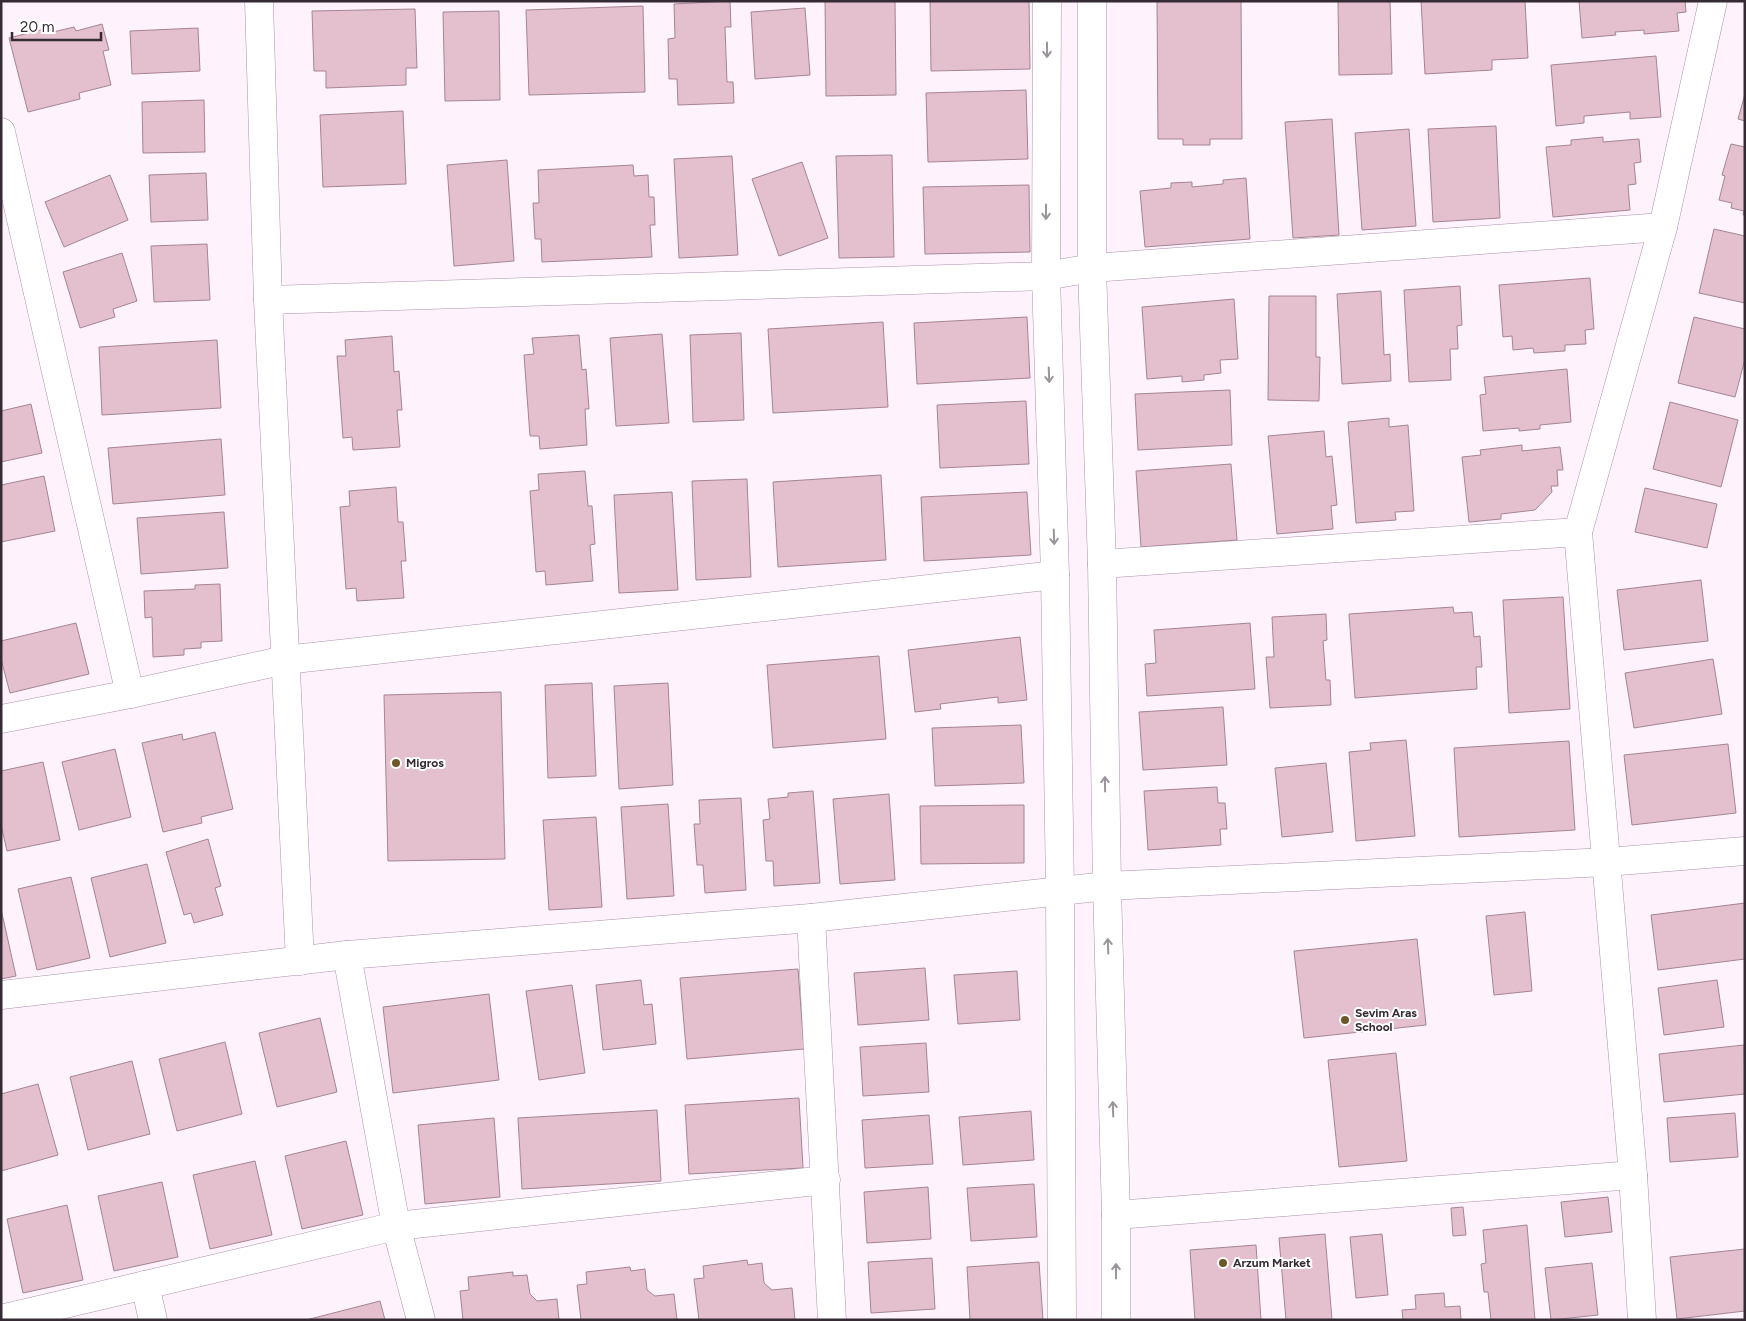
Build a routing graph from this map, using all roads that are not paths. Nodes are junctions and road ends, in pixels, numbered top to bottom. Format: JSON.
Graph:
{"nodes":[{"id":1,"x":259,"y":1,"type":"edge"},
{"id":2,"x":1047,"y":1,"type":"edge"},
{"id":3,"x":1092,"y":1,"type":"edge"},
{"id":4,"x":1713,"y":1,"type":"edge"},
{"id":5,"x":1,"y":132,"type":"edge"},
{"id":6,"x":1663,"y":227,"type":"junction"},
{"id":7,"x":1092,"y":268,"type":"junction"},
{"id":8,"x":1046,"y":276,"type":"junction"},
{"id":9,"x":268,"y":300,"type":"junction"},
{"id":10,"x":1578,"y":532,"type":"junction"},
{"id":11,"x":1102,"y":564,"type":"junction"},
{"id":12,"x":1055,"y":575,"type":"junction"},
{"id":13,"x":285,"y":660,"type":"junction"},
{"id":14,"x":130,"y":694,"type":"junction"},
{"id":15,"x":1,"y":719,"type":"edge"},
{"id":16,"x":1745,"y":851,"type":"edge"},
{"id":17,"x":1607,"y":862,"type":"junction"},
{"id":18,"x":1107,"y":886,"type":"junction"},
{"id":19,"x":1060,"y":890,"type":"junction"},
{"id":20,"x":811,"y":918,"type":"junction"},
{"id":21,"x":347,"y":955,"type":"junction"},
{"id":22,"x":300,"y":961,"type":"junction"},
{"id":23,"x":1,"y":995,"type":"edge"},
{"id":24,"x":1632,"y":1175,"type":"junction"},
{"id":25,"x":826,"y":1180,"type":"junction"},
{"id":26,"x":1116,"y":1215,"type":"junction"},
{"id":27,"x":396,"y":1226,"type":"junction"},
{"id":28,"x":145,"y":1285,"type":"junction"},
{"id":29,"x":1,"y":1318,"type":"edge"},
{"id":30,"x":154,"y":1320,"type":"edge"},
{"id":31,"x":421,"y":1320,"type":"edge"},
{"id":32,"x":832,"y":1320,"type":"edge"},
{"id":33,"x":1062,"y":1320,"type":"edge"},
{"id":34,"x":1116,"y":1320,"type":"edge"},
{"id":35,"x":1642,"y":1320,"type":"edge"}],
"edges":[{"from":1,"to":9,"type":"street"},
{"from":2,"to":8,"type":"street","one_way":true},
{"from":3,"to":7,"type":"street"},
{"from":4,"to":6,"type":"street"},
{"from":5,"to":14,"type":"street"},
{"from":6,"to":7,"type":"street"},
{"from":6,"to":10,"type":"street"},
{"from":7,"to":8,"type":"street"},
{"from":7,"to":11,"type":"street"},
{"from":8,"to":9,"type":"street"},
{"from":8,"to":12,"type":"street","one_way":true},
{"from":9,"to":13,"type":"street"},
{"from":10,"to":11,"type":"street"},
{"from":10,"to":17,"type":"street"},
{"from":18,"to":11,"type":"street","one_way":true},
{"from":12,"to":13,"type":"street"},
{"from":12,"to":19,"type":"street"},
{"from":13,"to":14,"type":"street"},
{"from":13,"to":22,"type":"street"},
{"from":14,"to":15,"type":"street"},
{"from":16,"to":17,"type":"street"},
{"from":17,"to":18,"type":"street"},
{"from":17,"to":24,"type":"street"},
{"from":18,"to":19,"type":"street"},
{"from":26,"to":18,"type":"street","one_way":true},
{"from":19,"to":20,"type":"street"},
{"from":19,"to":33,"type":"street"},
{"from":20,"to":21,"type":"street"},
{"from":20,"to":25,"type":"street"},
{"from":21,"to":22,"type":"street"},
{"from":21,"to":27,"type":"street"},
{"from":22,"to":23,"type":"street"},
{"from":24,"to":26,"type":"street"},
{"from":24,"to":35,"type":"street"},
{"from":25,"to":27,"type":"street"},
{"from":25,"to":32,"type":"street"},
{"from":34,"to":26,"type":"street","one_way":true},
{"from":27,"to":28,"type":"street"},
{"from":27,"to":31,"type":"street"},
{"from":28,"to":29,"type":"street"},
{"from":28,"to":30,"type":"street"}]}
